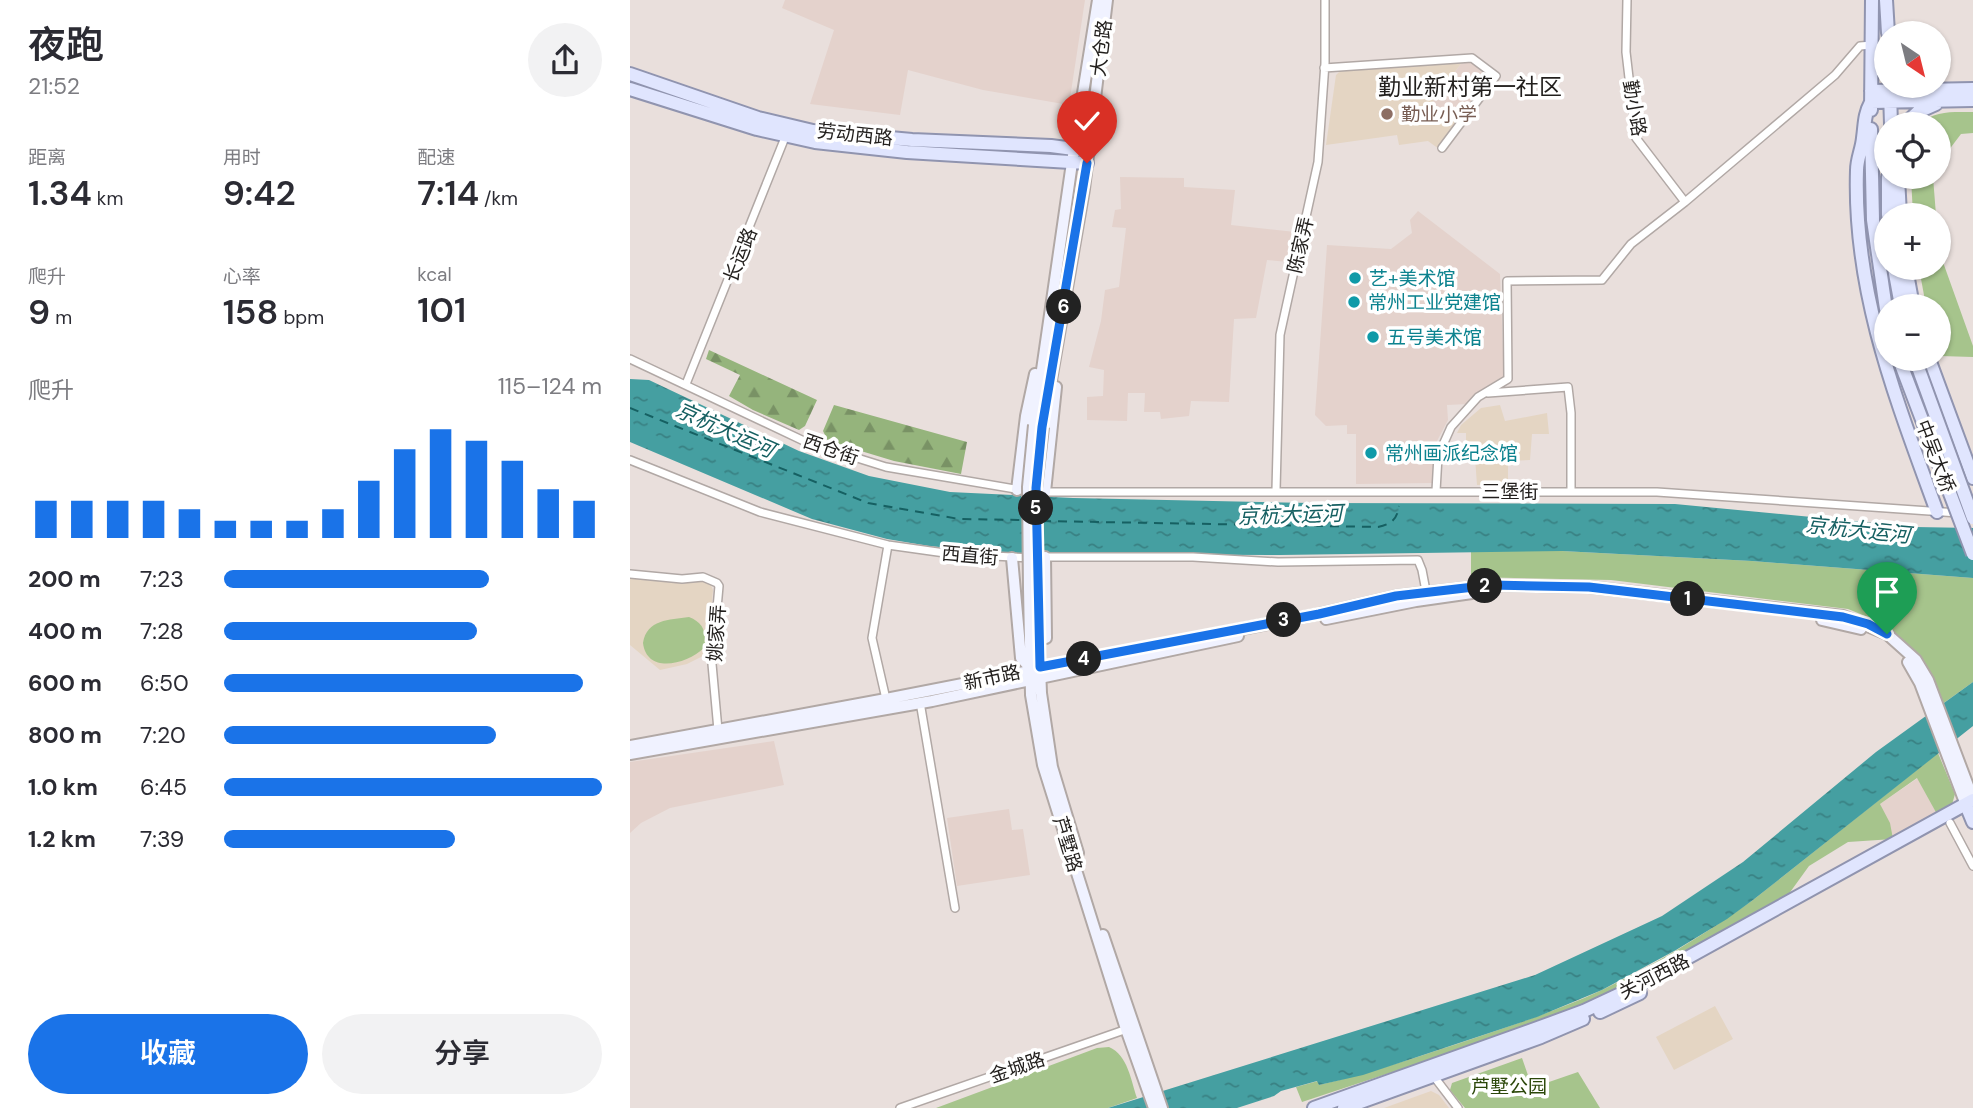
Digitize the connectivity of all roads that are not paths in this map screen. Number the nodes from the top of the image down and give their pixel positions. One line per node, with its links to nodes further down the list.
1 (1098, 0): 24 (street, 大仓路)
2 (1107, 0): 26 (street, 大仓路)
3 (1325, 0): 9 (street, 陈家弄)
4 (1627, 0): 27 (street, 勤小路)
5 (1872, 0): 8 (main road)
6 (1886, 0): 7 (main road)
7 (1887, 21)
8 (1872, 45): 16 (main road); 27 (street)
9 (1324, 68): 23 (street); 41 (street, 陈家弄)
10 (630, 74): 12 (main road, 劳动西路)
11 (1951, 86): 13 (main road)
12 (641, 88): 21 (main road, 劳动西路)
13 (1973, 89): 14 (main road)
14 (1951, 90)
15 (1874, 96): 16 (main road)
16 (1871, 97): 22 (main road); 25 (main road)
17 (1942, 98): 18 (main road)
18 (1959, 100): 19 (main road); 20 (main road)
19 (1973, 100)
20 (1918, 112)
21 (788, 130): 24 (main road, 劳动西路); 35 (street, 长运路)
22 (1864, 136): 25 (main road); 45 (main road)
23 (1442, 148)
24 (1073, 155): 26 (main road, 劳动西路); 29 (street, 大仓路)
25 (1871, 156): 30 (main road)
26 (1088, 157): 28 (street, 大仓路)
27 (1685, 202): 36 (street)
28 (1068, 285): 37 (street, 大仓路); 43 (street)
29 (1055, 286): 37 (street, 大仓路); 40 (street)
30 (1883, 294)
31 (630, 359): 35 (street, 西仓街)
32 (1904, 371): 48 (main road, 中吴大桥, bridge)
33 (1919, 371): 46 (main road, 中吴大桥, bridge)
34 (1933, 371): 39 (main road)
35 (686, 384): 40 (street, 西仓街)
36 (1485, 393): 42 (street); 44 (street)
37 (1038, 426): 53 (street, 芦墅路, bridge)
38 (630, 460): 47 (street, 西直街)
39 (1973, 478)
40 (1017, 490): 43 (street, 西仓街)
41 (1276, 490): 42 (street, 三堡街); 43 (street, 三堡街)
42 (1436, 491): 44 (street, 三堡街)
43 (1045, 492)
44 (1571, 492): 45 (street, 三堡街)
45 (1937, 512): 46 (street, 三堡街)
46 (1973, 516)
47 (888, 545): 50 (street, 西直街); 54 (street)
48 (1973, 554)
49 (1045, 557): 50 (street, 西直街); 52 (street, 西直街); 53 (street)
50 (1012, 558): 53 (street)
51 (630, 574): 57 (street, 姚家弄)
52 (1426, 591): 53 (street, 新市路); 56 (street, 新市路)
53 (1036, 674): 54 (street, 新市路); 55 (street, 新市路); 56 (street, 新市路); 64 (street, 芦墅路)
54 (886, 699): 57 (street, 新市路)
55 (920, 702): 59 (street, 新市路); 63 (street)
56 (1934, 707): 60 (street)
57 (718, 730): 58 (street, 新市路)
58 (630, 746)
59 (630, 754)
60 (1971, 808): 61 (main road, 关河西路); 65 (main road, 关河西路)
61 (1950, 823): 62 (street); 65 (main road, 关河西路)
62 (1973, 866)
63 (955, 908)
64 (1130, 1028): 66 (street, 芦墅路); 67 (street, 金城路)
65 (1431, 1072): 70 (main road, 关河西路); 71 (main road, 关河西路); 72 (street)
66 (1153, 1092): 68 (street); 69 (street)
67 (900, 1108)
68 (1154, 1108)
69 (1162, 1108)
70 (1314, 1108)
71 (1344, 1108)
72 (1458, 1108)

